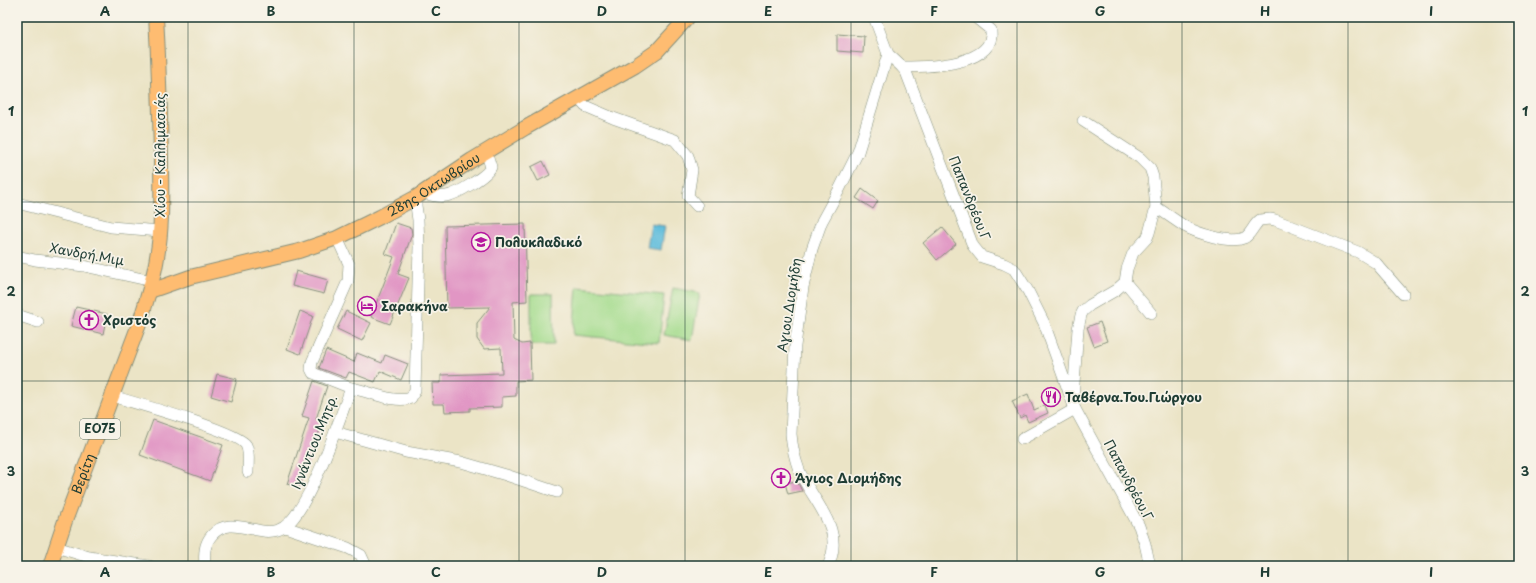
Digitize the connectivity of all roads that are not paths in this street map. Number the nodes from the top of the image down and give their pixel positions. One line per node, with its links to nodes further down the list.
1 (156, 17): 14 (main road, Χίου - Καλλιμασιάς / ΕΟ75)
2 (688, 17): 7 (main road, 28ης Οκτωβρίου)
3 (874, 17): 5 (street, Παπανδρέου.Γ)
4 (975, 17): 6 (street)
5 (888, 54): 6 (street, Παπανδρέου.Γ); 36 (street, Αγιου.Διομήδη)
6 (902, 67): 25 (street, Παπανδρέου.Γ)
7 (578, 98): 9 (main road, 28ης Οκτωβρίου); 12 (street)
8 (1083, 121): 13 (street)
9 (486, 151): 10 (main road, 28ης Οκτωβρίου); 10 (street)
10 (420, 195): 15 (main road, 28ης Οκτωβρίου); 23 (street)
11 (17, 203): 14 (street)
12 (697, 206)
13 (1156, 207): 17 (street); 19 (street)
14 (160, 231): 18 (main road, Χίου - Καλλιμασιάς / ΕΟ75)
15 (337, 238): 18 (main road, 28ης Οκτωβρίου); 23 (street, Ιγνάντιου.Μητρ.)
16 (17, 256): 18 (street, Χανδρή.Μιμ)
17 (1125, 282): 20 (street); 25 (street)
18 (151, 286): 24 (main road, Βερίτη / ΕΟ75)
19 (1403, 294)
20 (1151, 313)
21 (17, 315): 22 (street)
22 (38, 322)
23 (351, 388): 26 (street, Ιγνάντιου.Μητρ.)
24 (112, 396): 28 (street); 31 (main road, Βερίτη / ΕΟ75)
25 (1074, 404): 27 (street); 37 (street, Παπανδρέου.Γ)
26 (334, 432): 29 (street); 30 (street, Ιγνάντιου.Μητρ.)
27 (1022, 439)
28 (248, 472)
29 (557, 492)
30 (285, 527): 34 (street); 35 (street)
31 (56, 547): 32 (main road, Βερίτη / ΕΟ75); 33 (street)
32 (50, 566)
33 (149, 566)
34 (205, 566)
35 (366, 566)
36 (828, 566)
37 (1150, 566)

